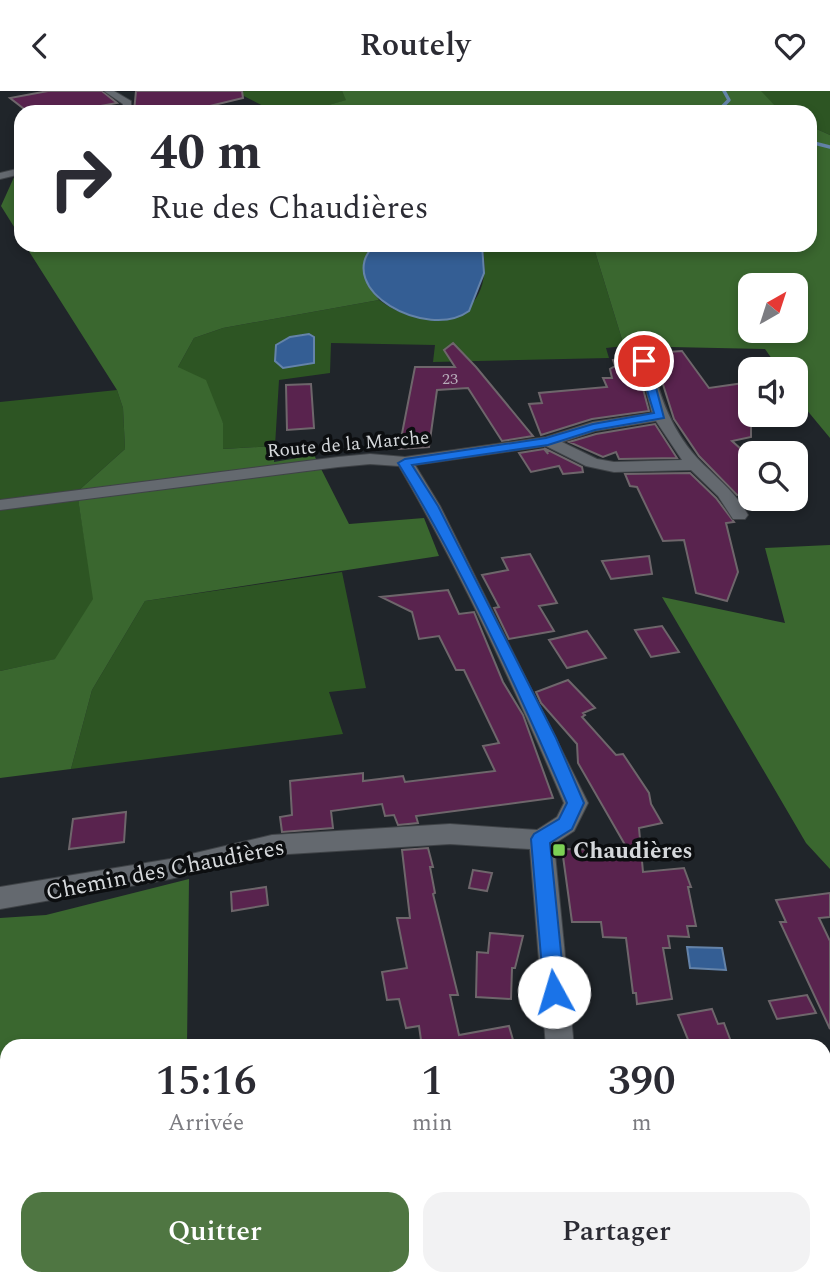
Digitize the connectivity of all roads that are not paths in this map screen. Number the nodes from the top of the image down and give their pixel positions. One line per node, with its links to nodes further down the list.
1 (108, 91): 2 (street)
2 (128, 105)
3 (642, 348): 4 (street)
4 (660, 416): 5 (street, Route de la Marche); 7 (street)
5 (548, 441): 6 (street, Route de la Marche); 7 (street)
6 (405, 463): 8 (street, Route de la Marche); 10 (street)
7 (694, 465): 9 (street)
8 (0, 505)
9 (739, 515)
10 (541, 839): 11 (street, Chemin des Chaudières); 12 (street)
11 (0, 898)
12 (559, 1039)

